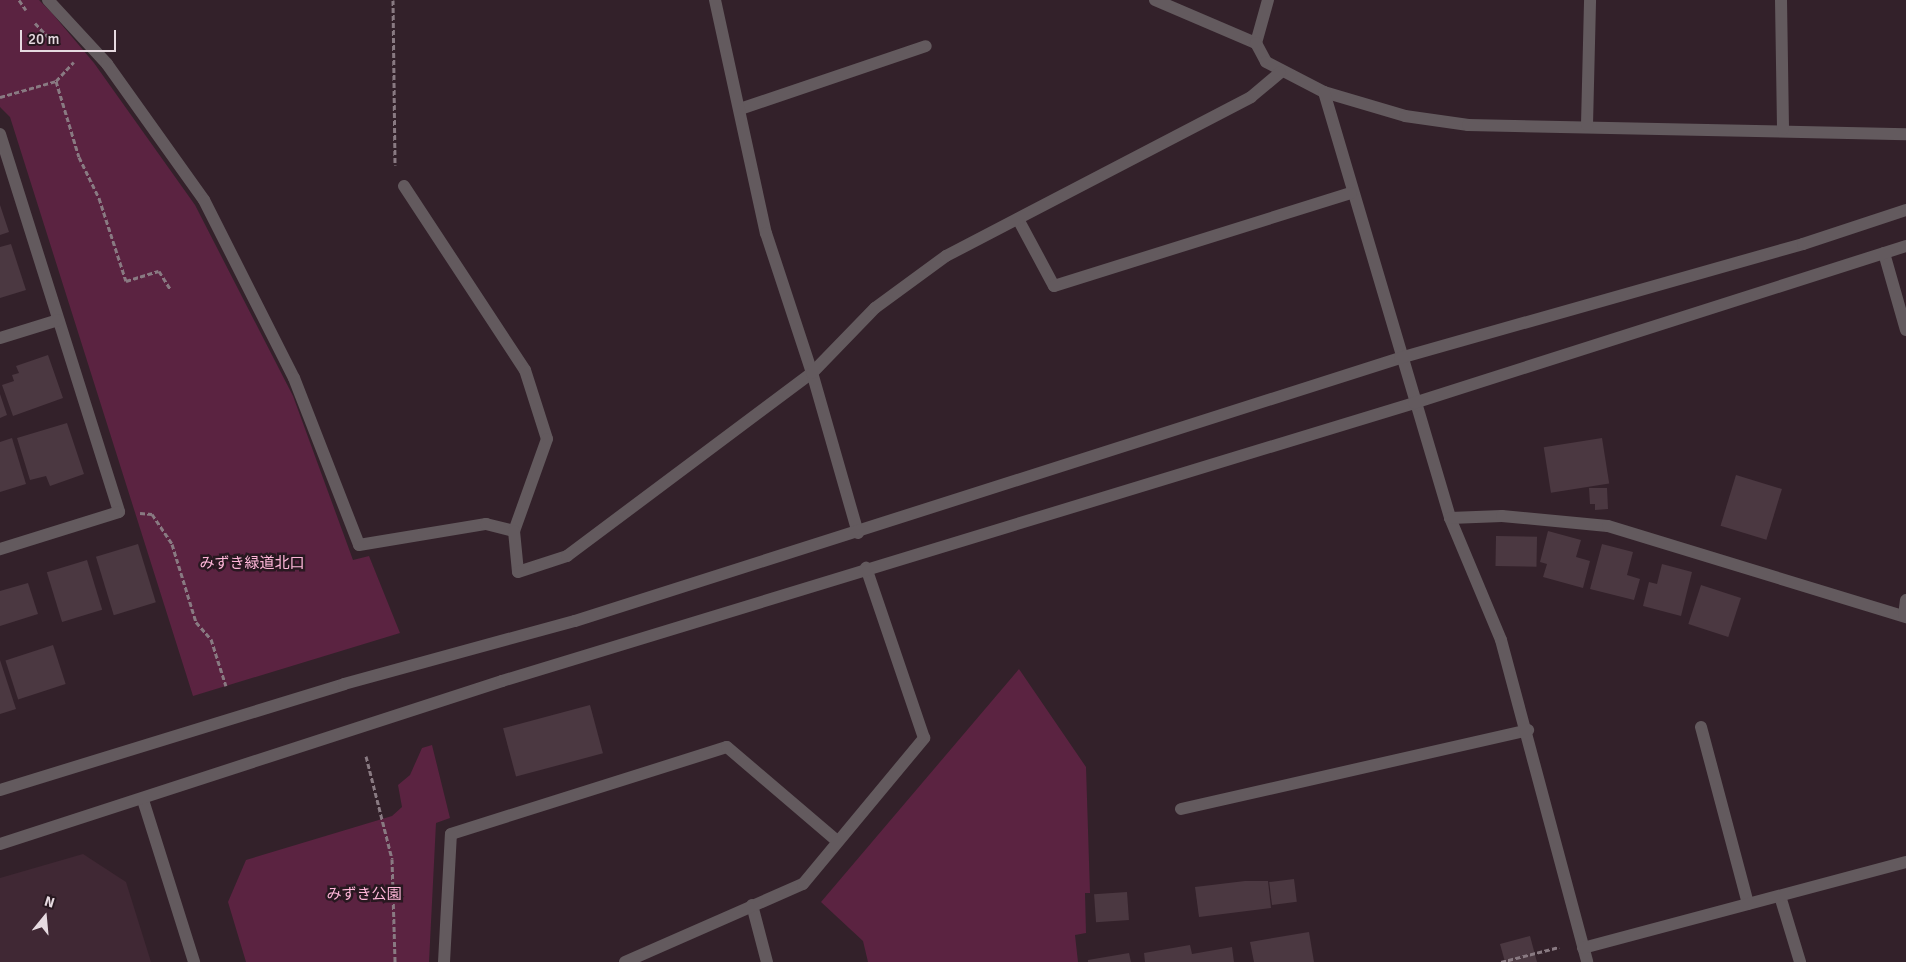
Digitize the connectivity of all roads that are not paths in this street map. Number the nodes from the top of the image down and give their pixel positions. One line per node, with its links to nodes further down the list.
1 (48, 0): 29 (street)
2 (716, 0): 11 (street)
3 (1156, 0): 7 (street)
4 (1268, 0): 7 (street)
5 (1590, 0): 12 (street)
6 (1781, 0): 13 (street)
7 (1256, 43): 9 (street)
8 (926, 46): 11 (street)
9 (1280, 73): 10 (street); 19 (street)
10 (1324, 92): 12 (street); 17 (street)
11 (740, 109): 26 (street)
12 (1588, 125): 13 (street)
13 (1783, 128): 15 (street)
14 (0, 134): 22 (street)
15 (1906, 134)
16 (404, 186): 29 (street)
17 (1351, 192): 19 (street); 25 (street)
18 (1906, 210): 25 (street)
19 (1018, 219): 26 (street)
20 (1906, 246): 21 (street)
21 (1884, 253): 23 (street); 27 (street)
22 (58, 320): 24 (street); 31 (street)
23 (1906, 330)
24 (0, 338)
25 (1400, 358): 27 (street); 30 (street)
26 (812, 373): 29 (street); 30 (street)
27 (1414, 402): 28 (street); 32 (street)
28 (1450, 518): 34 (street); 36 (street)
29 (514, 531)
30 (858, 533): 37 (street)
31 (0, 549)
32 (866, 568): 38 (street); 40 (street)
33 (1906, 600): 34 (street)
34 (1905, 616)
35 (1701, 727): 44 (street)
36 (1528, 730): 39 (street); 46 (street)
37 (0, 790)
38 (143, 800): 41 (street); 47 (street)
39 (1181, 809)
40 (837, 841): 45 (street); 48 (street)
41 (0, 844)
42 (1905, 866): 43 (street)
43 (1780, 896): 44 (street); 52 (street)
44 (1748, 904): 46 (street)
45 (752, 905): 49 (street); 50 (street)
46 (1582, 945): 51 (street)
47 (194, 962)
48 (444, 962)
49 (625, 962)
50 (767, 962)
51 (1587, 962)
52 (1800, 962)

